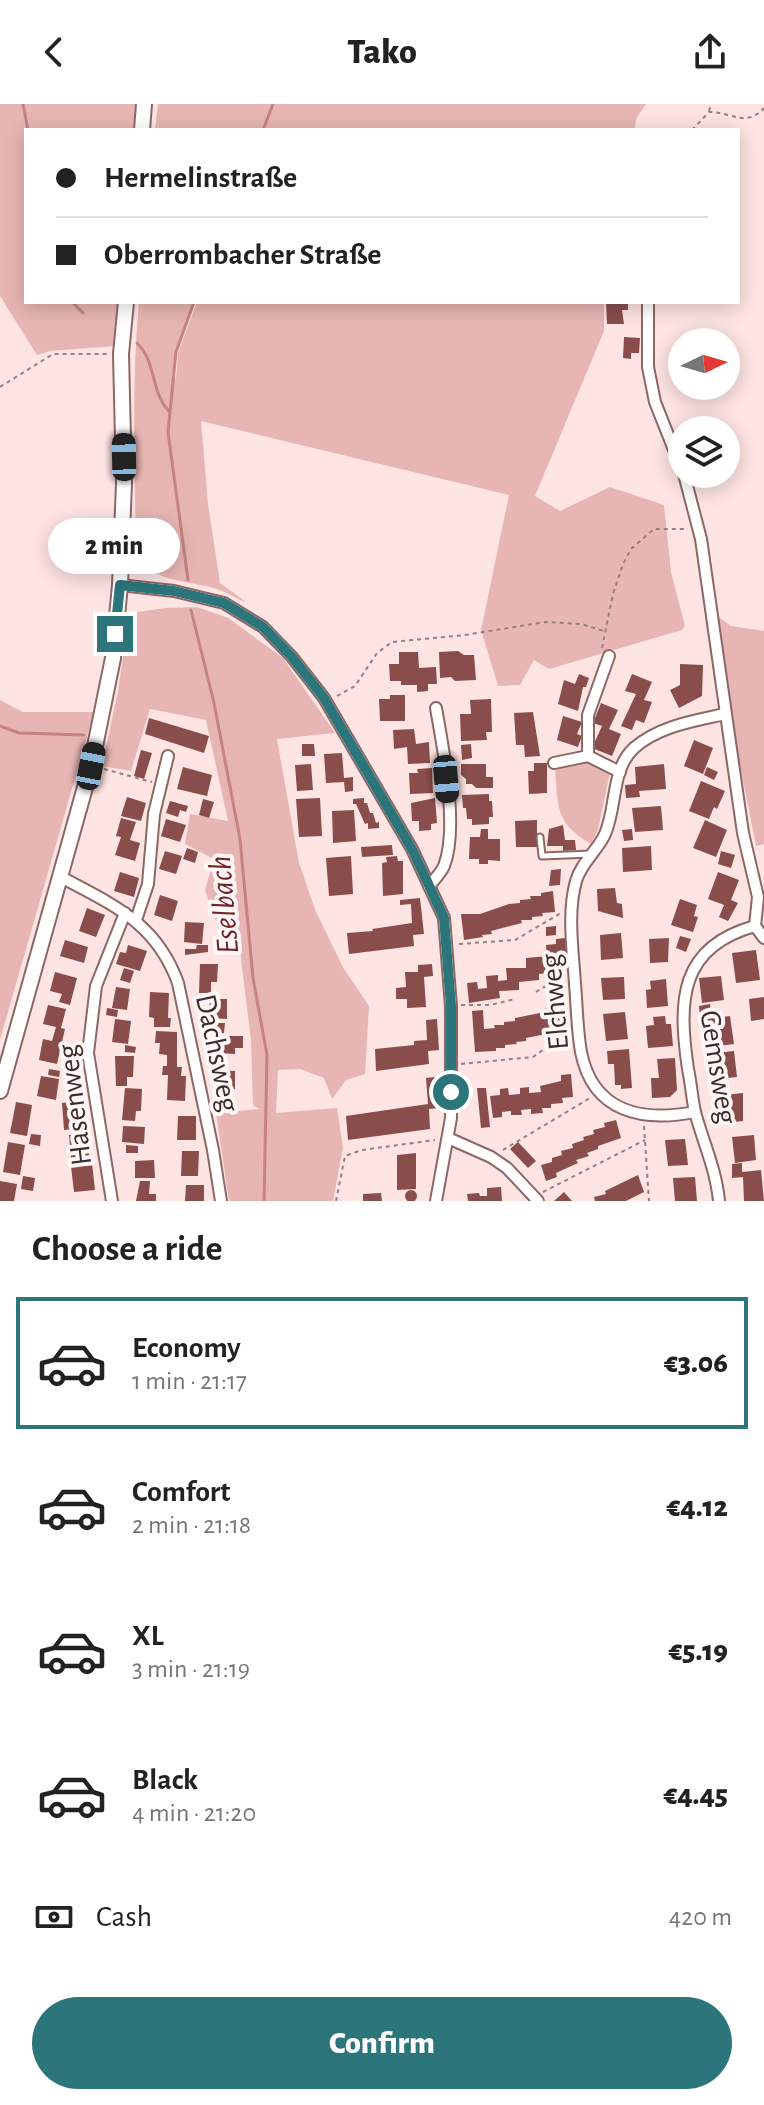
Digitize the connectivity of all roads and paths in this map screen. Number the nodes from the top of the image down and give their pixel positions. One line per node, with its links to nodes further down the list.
1 (144, 104): 5 (street)
2 (711, 104): 4 (path)
3 (764, 108): 4 (path)
4 (709, 112): 6 (path)
5 (142, 128)
6 (694, 128)
7 (126, 304): 9 (street)
8 (648, 304): 11 (street)
9 (121, 354): 10 (path); 14 (street)
10 (0, 387)
11 (668, 433)
12 (688, 488): 13 (street)
13 (699, 528): 15 (path); 19 (street)
14 (120, 585): 17 (street); 23 (street)
15 (604, 631): 16 (path); 17 (path)
16 (609, 656): 21 (street)
17 (324, 698): 29 (street)
18 (436, 708): 29 (street)
19 (725, 714): 24 (street, Elchweg); 33 (street)
20 (168, 756): 25 (street)
21 (588, 756): 22 (street); 24 (street)
22 (554, 763)
23 (91, 766): 25 (path); 28 (street)
24 (620, 772): 27 (street, Elchweg)
25 (161, 785): 32 (street)
26 (540, 837): 27 (lane)
27 (592, 854): 30 (street, Elchweg)
28 (59, 876): 31 (street, Dachsweg); 42 (street)
29 (429, 886): 35 (street)
30 (572, 907): 35 (path); 36 (street, Elchweg)
31 (125, 913): 32 (street, Dachsweg); 50 (street, Hasenweg)
32 (136, 920): 51 (street, Dachsweg)
33 (755, 926): 34 (street); 44 (street, Gemsweg)
34 (764, 938)
35 (445, 944): 39 (street)
36 (574, 970): 37 (path); 40 (street, Elchweg)
37 (536, 992)
38 (515, 999): 39 (path)
39 (451, 1006): 41 (street)
40 (579, 1026): 41 (path); 43 (street, Elchweg)
41 (452, 1065): 46 (street)
42 (0, 1091)
43 (601, 1092): 45 (street); 48 (path)
44 (695, 1112): 45 (street); 55 (street, Gemsweg)
45 (644, 1116): 47 (path)
46 (448, 1138): 48 (street); 52 (path); 53 (street)
47 (645, 1140): 49 (path); 54 (path)
48 (491, 1157): 49 (street)
49 (536, 1199)
50 (112, 1201)
51 (221, 1201)
52 (336, 1201)
53 (436, 1201)
54 (649, 1201)
55 (719, 1201)

